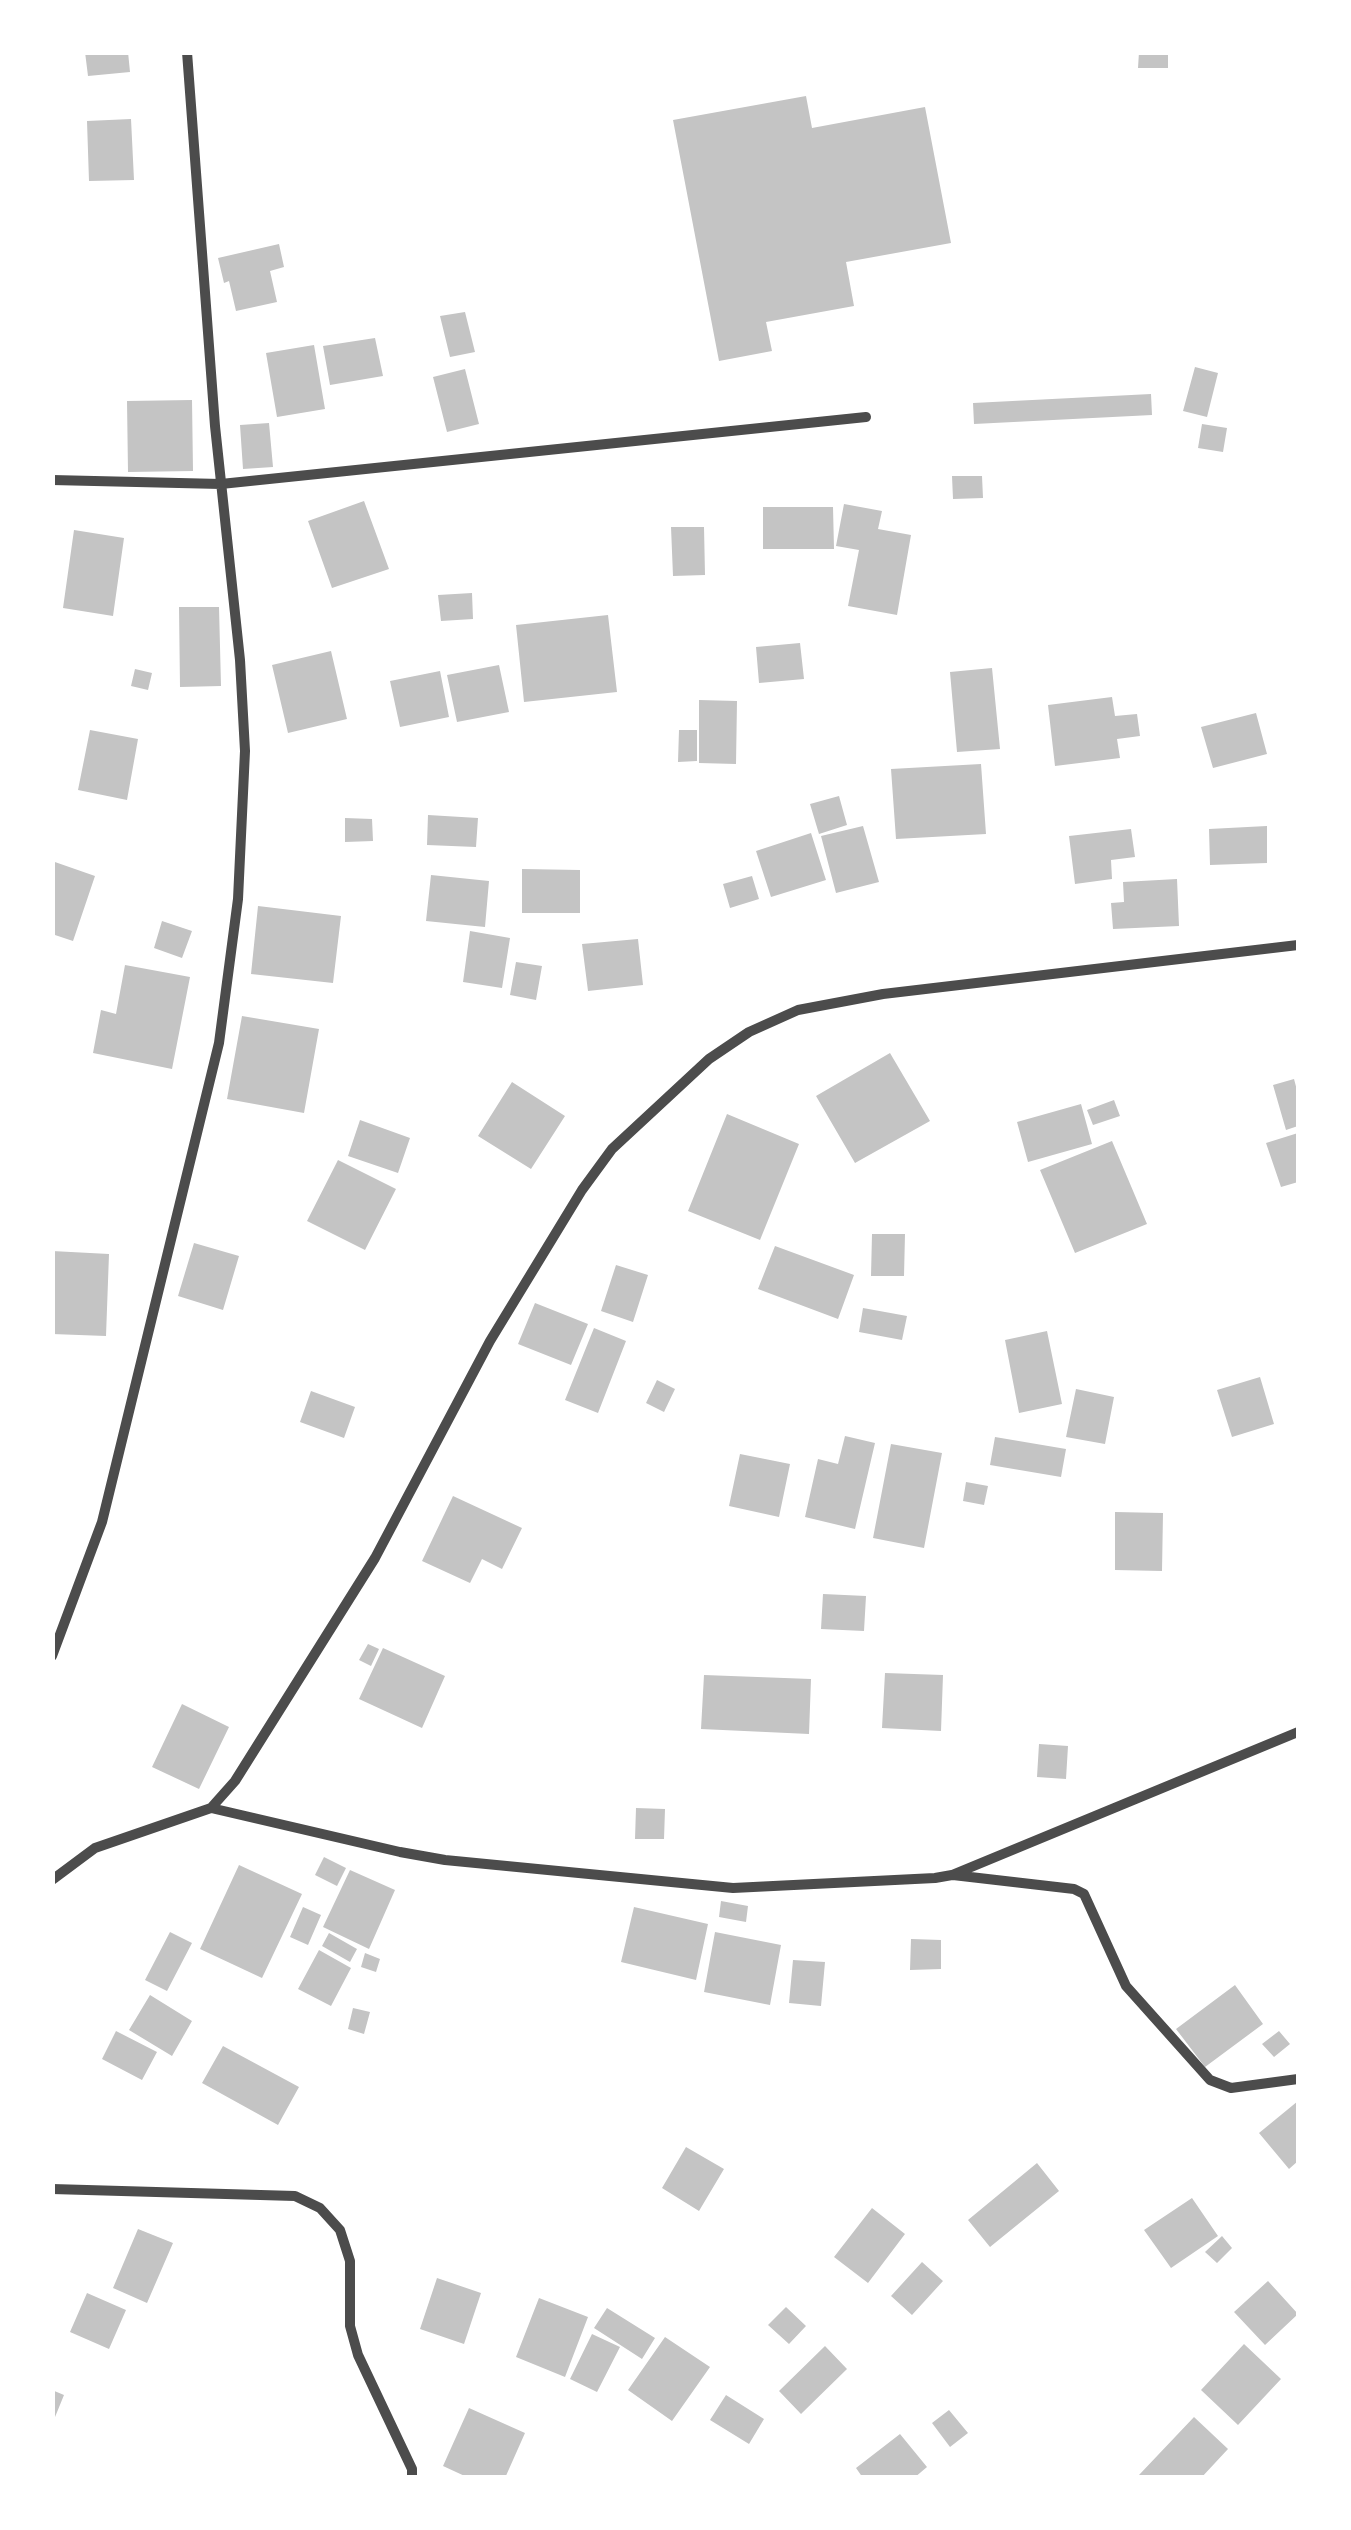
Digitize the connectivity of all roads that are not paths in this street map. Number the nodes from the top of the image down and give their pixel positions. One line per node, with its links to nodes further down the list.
1 (187, 52): 4 (street)
2 (866, 417): 4 (street)
3 (52, 480): 4 (street)
4 (221, 484): 6 (street)
5 (1298, 945): 8 (street)
6 (52, 1656)
7 (1298, 1732): 9 (street)
8 (211, 1808): 9 (street); 10 (street)
9 (952, 1874): 11 (street)
10 (52, 1880)
11 (1298, 2079)
12 (52, 2189): 13 (street)
13 (412, 2478)

